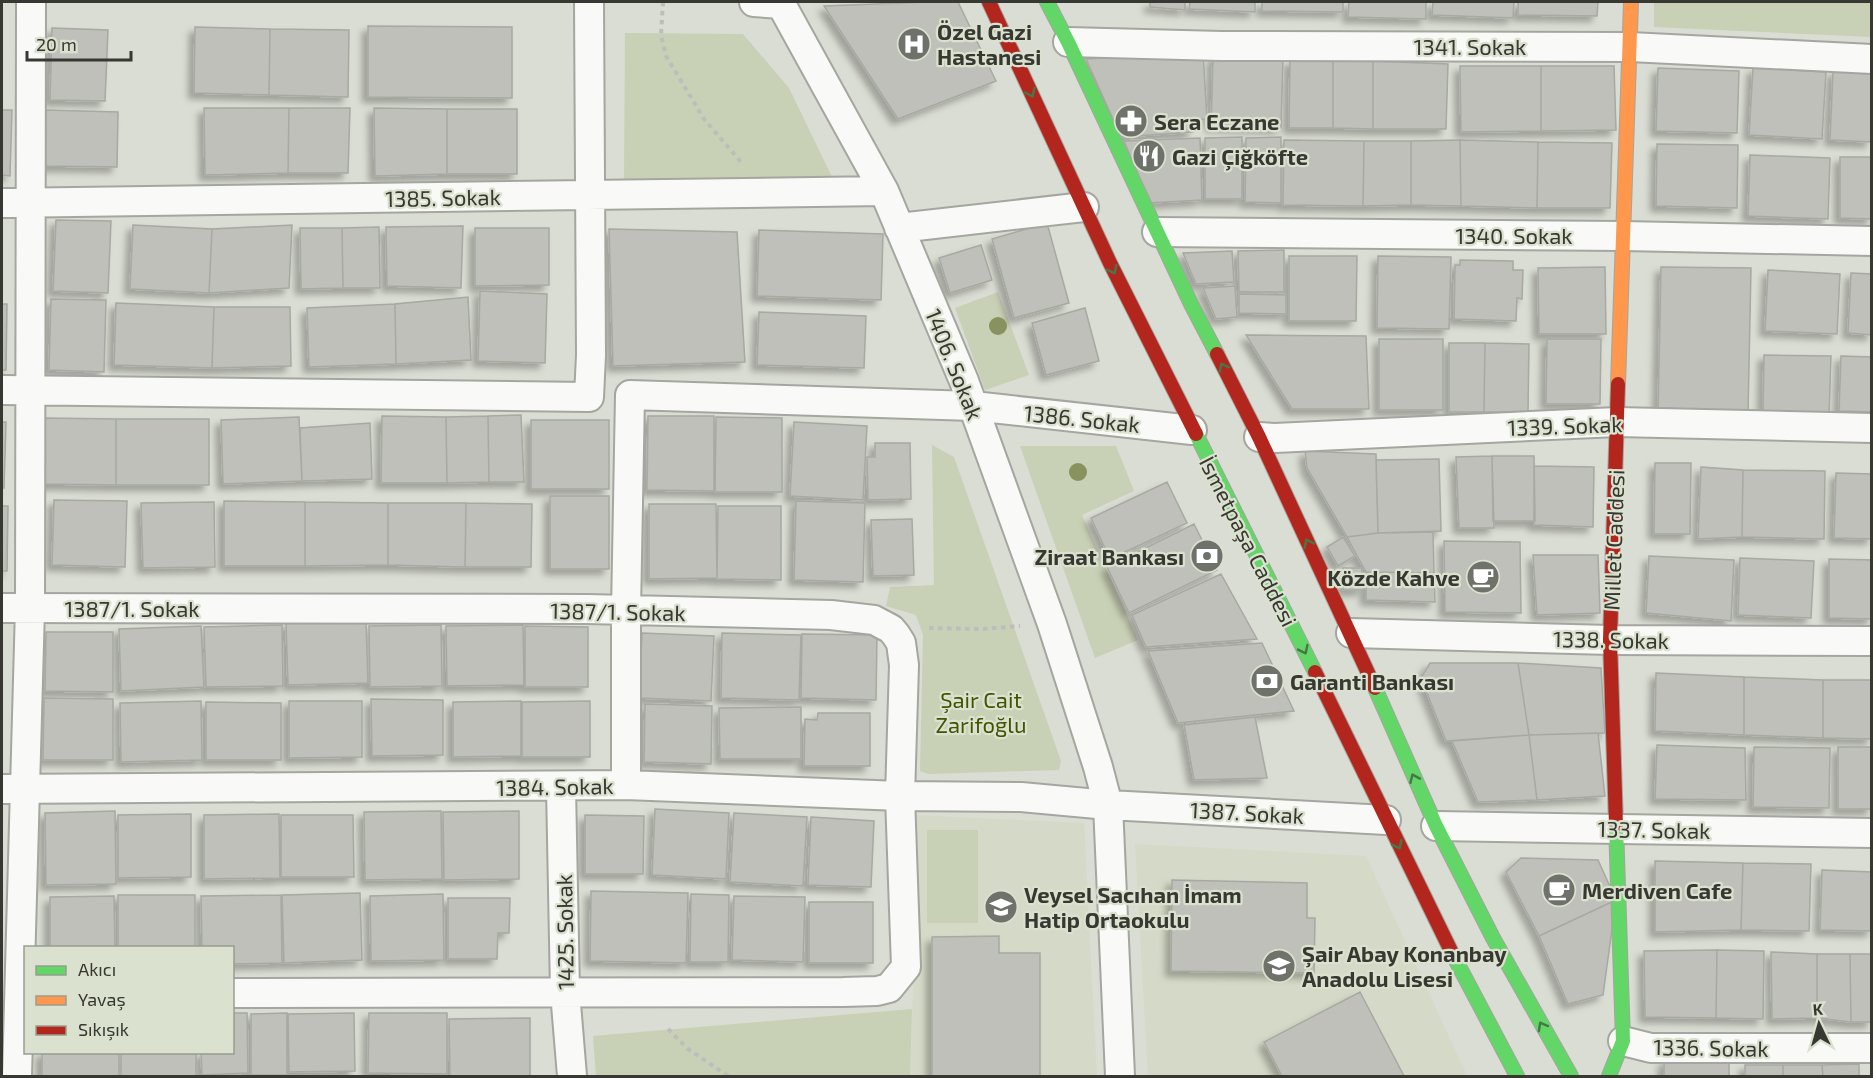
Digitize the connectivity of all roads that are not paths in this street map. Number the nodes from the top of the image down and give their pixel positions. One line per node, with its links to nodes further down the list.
1 (31, 2): 13 (street)
2 (589, 2): 11 (street)
3 (754, 2): 10 (street, 1406. Sokak)
4 (989, 2): 14 (main road, İsmetpaşa Caddesi, one-way to 14)
5 (1047, 2): 7 (main road)
6 (1631, 2): 8 (main road, Millet Caddesi)
7 (1068, 42): 8 (street, 1341. Sokak); 16 (main road)
8 (1629, 47): 9 (street, 1341. Sokak); 17 (main road, Millet Caddesi)
9 (1872, 59)
10 (884, 191): 11 (street, 1385. Sokak); 15 (street, 1406. Sokak)
11 (590, 194): 13 (street, 1385. Sokak); 22 (street)
12 (2, 203): 13 (street, 1385. Sokak)
13 (31, 203): 20 (street)
14 (1084, 207): 15 (street); 26 (main road, İsmetpaşa Caddesi, one-way to 26)
15 (899, 228): 23 (street, 1406. Sokak)
16 (1157, 232): 17 (street, 1340. Sokak); 27 (main road, one-way to 16)
17 (1623, 236): 18 (street, 1340. Sokak); 24 (main road, Millet Caddesi)
18 (1872, 241)
19 (2, 390): 20 (street, 1386. Sokak)
20 (31, 390): 22 (street, 1386. Sokak); 29 (street)
21 (630, 395): 22 (street, 1386. Sokak); 23 (street, 1386. Sokak); 30 (street)
22 (589, 397)
23 (973, 406): 26 (street, 1386. Sokak); 38 (street, 1406. Sokak)
24 (1617, 422): 25 (street, 1339. Sokak); 27 (street, 1339. Sokak); 32 (main road, Millet Caddesi)
25 (1872, 428)
26 (1192, 430): 39 (main road, İsmetpaşa Caddesi, one-way to 39)
27 (1259, 437): 31 (main road, one-way to 27)
28 (2, 608): 29 (street, 1387/1. Sokak)
29 (30, 608): 30 (street, 1387/1. Sokak); 36 (street)
30 (627, 611): 34 (street); 37 (street, 1387/1. Sokak)
31 (1350, 633): 32 (street, 1338. Sokak); 40 (main road, one-way to 31)
32 (1610, 640): 33 (street, 1338. Sokak); 41 (main road, Millet Caddesi)
33 (1872, 641)
34 (626, 785): 35 (street, 1384. Sokak); 37 (street, 1384. Sokak)
35 (561, 787): 36 (street, 1384. Sokak); 43 (street, 1425. Sokak)
36 (13, 789): 44 (street)
37 (900, 796): 38 (street, 1384. Sokak); 43 (street)
38 (1108, 805): 39 (street, 1387. Sokak); 50 (street)
39 (1386, 820): 51 (main road, İsmetpaşa Caddesi, one-way to 51)
40 (1436, 826): 41 (street, 1337. Sokak); 52 (main road, one-way to 40)
41 (1615, 829): 42 (street, 1337. Sokak); 46 (main road, Millet Caddesi)
42 (1872, 833)
43 (565, 992): 45 (street); 49 (street, 1425. Sokak)
44 (15, 993): 48 (street)
45 (234, 993)
46 (1623, 1041): 47 (street, 1336. Sokak); 53 (main road, Millet Caddesi)
47 (1872, 1048)
48 (17, 1077)
49 (572, 1077)
50 (1120, 1077)
51 (1517, 1077)
52 (1571, 1077)
53 (1610, 1077)

